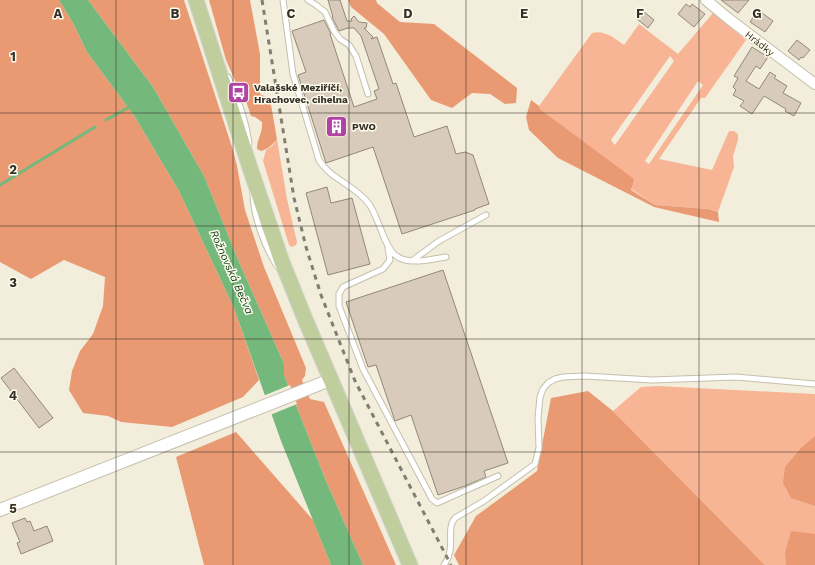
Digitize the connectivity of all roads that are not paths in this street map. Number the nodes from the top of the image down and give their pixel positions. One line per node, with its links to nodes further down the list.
1 (196, 0): 11 (main road)
2 (283, 0): 8 (lane)
3 (308, 0): 6 (lane)
4 (706, 0): 5 (street, Hrádky)
5 (815, 84)
6 (368, 94)
7 (486, 215): 10 (lane)
8 (388, 248): 10 (lane); 13 (lane)
9 (446, 257): 10 (lane)
10 (412, 261)
11 (330, 380): 14 (street); 15 (main road)
12 (815, 384): 16 (lane)
13 (498, 476)
14 (0, 510)
15 (410, 565)
16 (444, 565)

